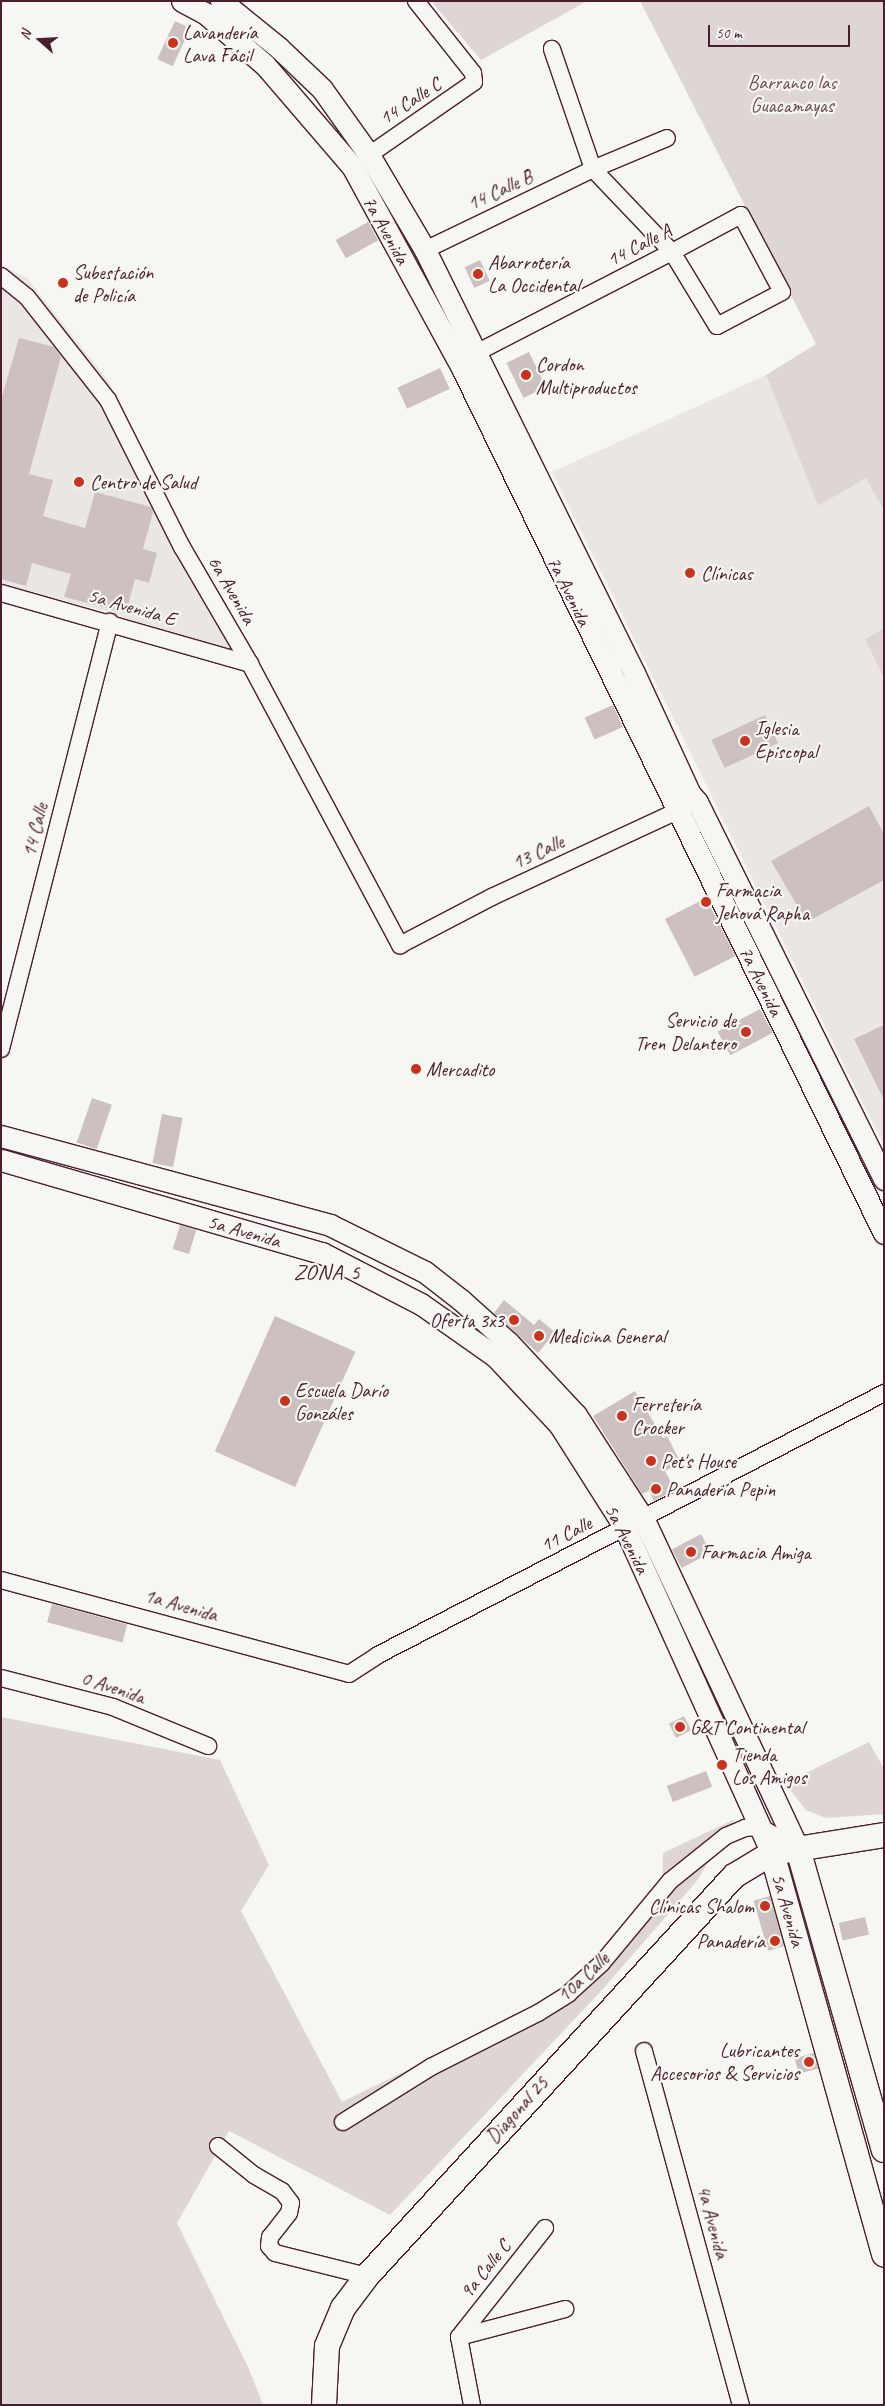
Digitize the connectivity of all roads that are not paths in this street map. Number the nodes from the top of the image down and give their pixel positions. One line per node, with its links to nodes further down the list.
1 (182, 1): 16 (street, 7a Avenida)
2 (221, 1): 6 (street, 7a Avenida)
3 (416, 1): 6 (street, 14 Calle C)
4 (552, 48): 7 (street)
5 (667, 138): 7 (street, 14 Calle B)
6 (369, 154): 8 (street, 7a Avenida)
7 (593, 169): 8 (street, 14 Calle B); 9 (street)
8 (425, 250): 11 (street, 7a Avenida)
9 (672, 252): 9 (street, 14 Calle A); 11 (street, 14 Calle A)
10 (1, 276): 14 (street, 6a Avenida)
11 (476, 354): 15 (street, 7a Avenida)
12 (1, 593): 13 (street, 5a Avenida E)
13 (110, 622): 14 (street, 5a Avenida E); 20 (street, 14 Calle)
14 (250, 664): 17 (street, 6a Avenida)
15 (697, 802): 16 (street, 13 Calle); 18 (street, 7a Avenida)
16 (676, 811): 17 (street, 13 Calle); 19 (street, 7a Avenida)
17 (400, 945)
18 (795, 1000): 19 (street); 23 (street, 7a Avenida)
19 (776, 1009): 24 (street, 7a Avenida)
20 (1, 1049)
21 (1, 1136): 26 (street, 5a Avenida)
22 (1, 1160): 26 (street, 5a Avenida)
23 (884, 1179)
24 (884, 1234)
25 (884, 1393): 26 (street, 11 Calle)
26 (634, 1523): 28 (street, 11 Calle); 31 (street, 5a Avenida); 33 (street, 5a Avenida)
27 (1, 1580): 28 (street, 1a Avenida)
28 (349, 1674)
29 (1, 1678): 30 (street, 0 Avenida)
30 (208, 1746)
31 (760, 1827): 33 (street); 34 (street, 5a Avenida); 38 (street, 10a Calle)
32 (884, 1835): 33 (main road)
33 (798, 1850): 34 (main road); 36 (main road, 5a Avenida)
34 (772, 1853): 37 (main road, 5a Avenida); 43 (main road, Diagonal 25)
35 (644, 2051): 46 (street, 4a Avenida)
36 (863, 2079): 37 (main road); 40 (main road, 5a Avenida)
37 (837, 2086): 42 (main road, 5a Avenida)
38 (343, 2122)
39 (218, 2146): 43 (street)
40 (884, 2150)
41 (545, 2228): 45 (street, 9a Calle C)
42 (884, 2255)
43 (367, 2276): 47 (main road, Diagonal 25)
44 (565, 2309): 45 (street)
45 (458, 2337): 48 (street)
46 (737, 2404)
47 (324, 2405)
48 (472, 2405)

